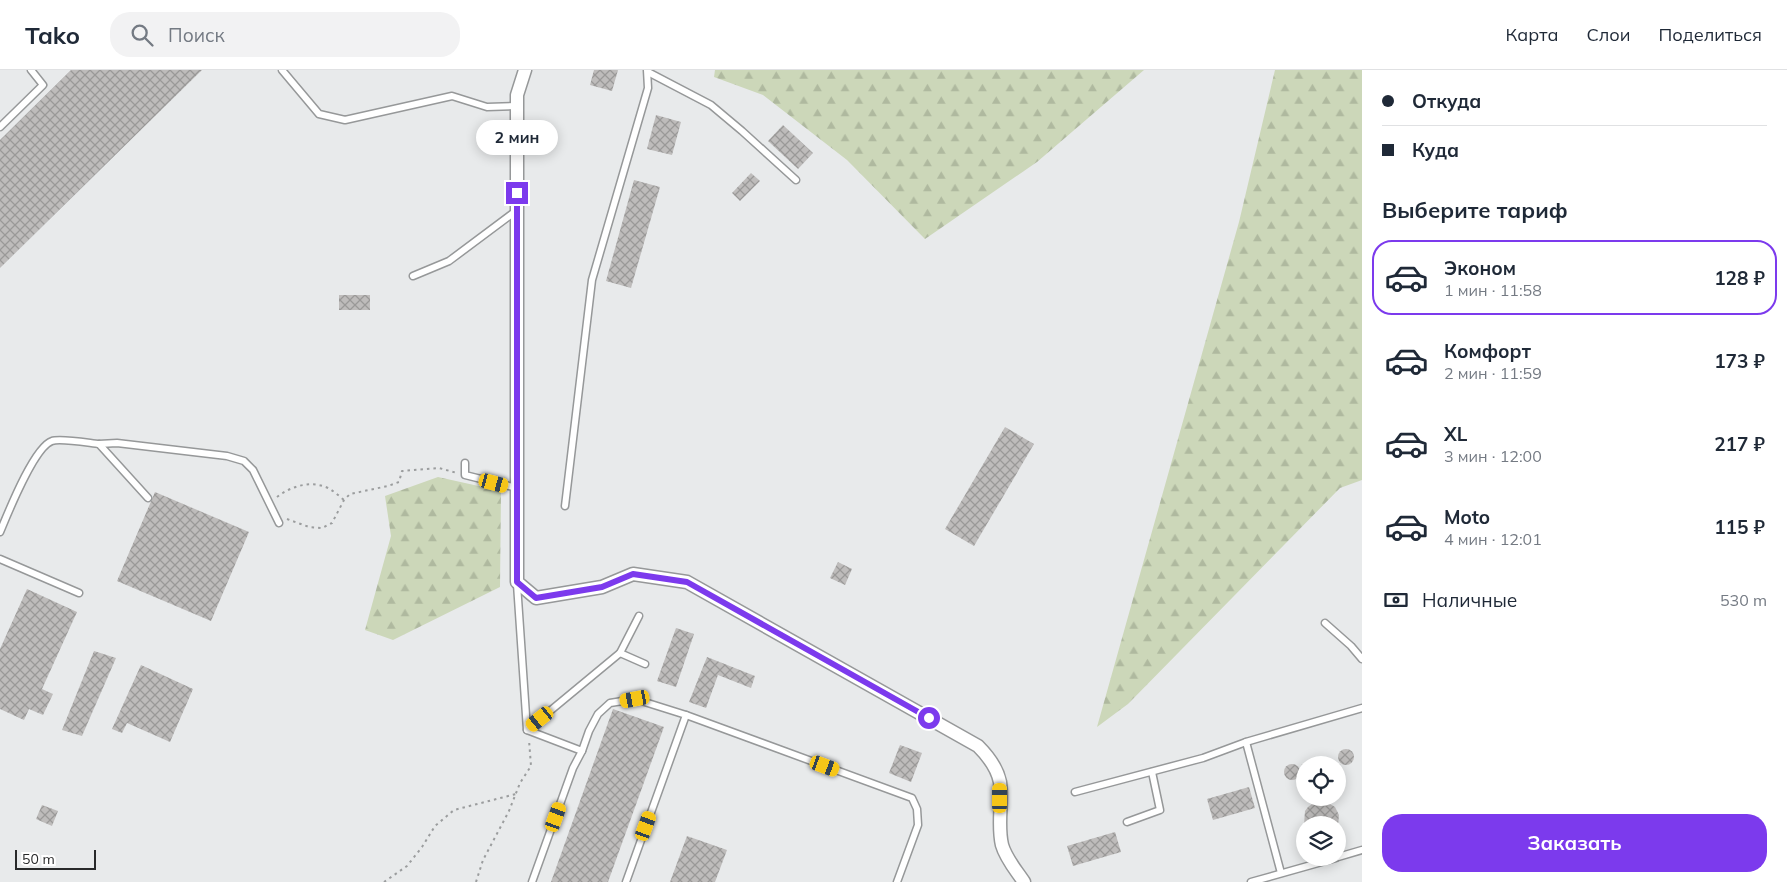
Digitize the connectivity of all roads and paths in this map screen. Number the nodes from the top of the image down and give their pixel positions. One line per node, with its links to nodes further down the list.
1 (31, 70): 6 (lane)
2 (282, 70): 5 (lane)
3 (526, 70): 5 (street)
4 (648, 71): 7 (lane); 17 (lane)
5 (517, 106): 8 (street)
6 (0, 127)
7 (796, 180)
8 (517, 210): 9 (lane); 13 (street)
9 (413, 276)
10 (99, 444): 14 (lane); 16 (lane); 20 (lane)
11 (465, 463): 12 (lane)
12 (464, 475): 13 (lane); 15 (path)
13 (517, 488): 22 (street)
14 (148, 498)
15 (344, 500): 16 (path); 18 (path)
16 (269, 503): 18 (lane)
17 (565, 506)
18 (275, 515): 19 (lane)
19 (279, 523)
20 (0, 532)
21 (0, 559): 23 (lane)
22 (517, 582): 31 (lane); 47 (street)
23 (79, 593)
24 (640, 616): 26 (lane)
25 (1325, 623): 27 (lane)
26 (620, 653): 28 (lane); 31 (lane)
27 (1362, 659)
28 (645, 664)
29 (1362, 708): 32 (lane)
30 (686, 715): 33 (lane); 45 (lane); 46 (lane)
31 (527, 730): 33 (lane); 36 (path)
32 (1246, 742): 34 (lane); 41 (lane)
33 (582, 751): 44 (lane)
34 (1152, 772): 35 (lane); 37 (lane)
35 (1076, 792)
36 (516, 794): 42 (path); 43 (path)
37 (1127, 822)
38 (1362, 850): 39 (lane)
39 (1346, 854)
40 (1305, 866): 41 (lane)
41 (1281, 873): 48 (lane)
42 (384, 882)
43 (476, 882)
44 (532, 882)
45 (626, 882)
46 (897, 882)
47 (1024, 882)
48 (1251, 882)

